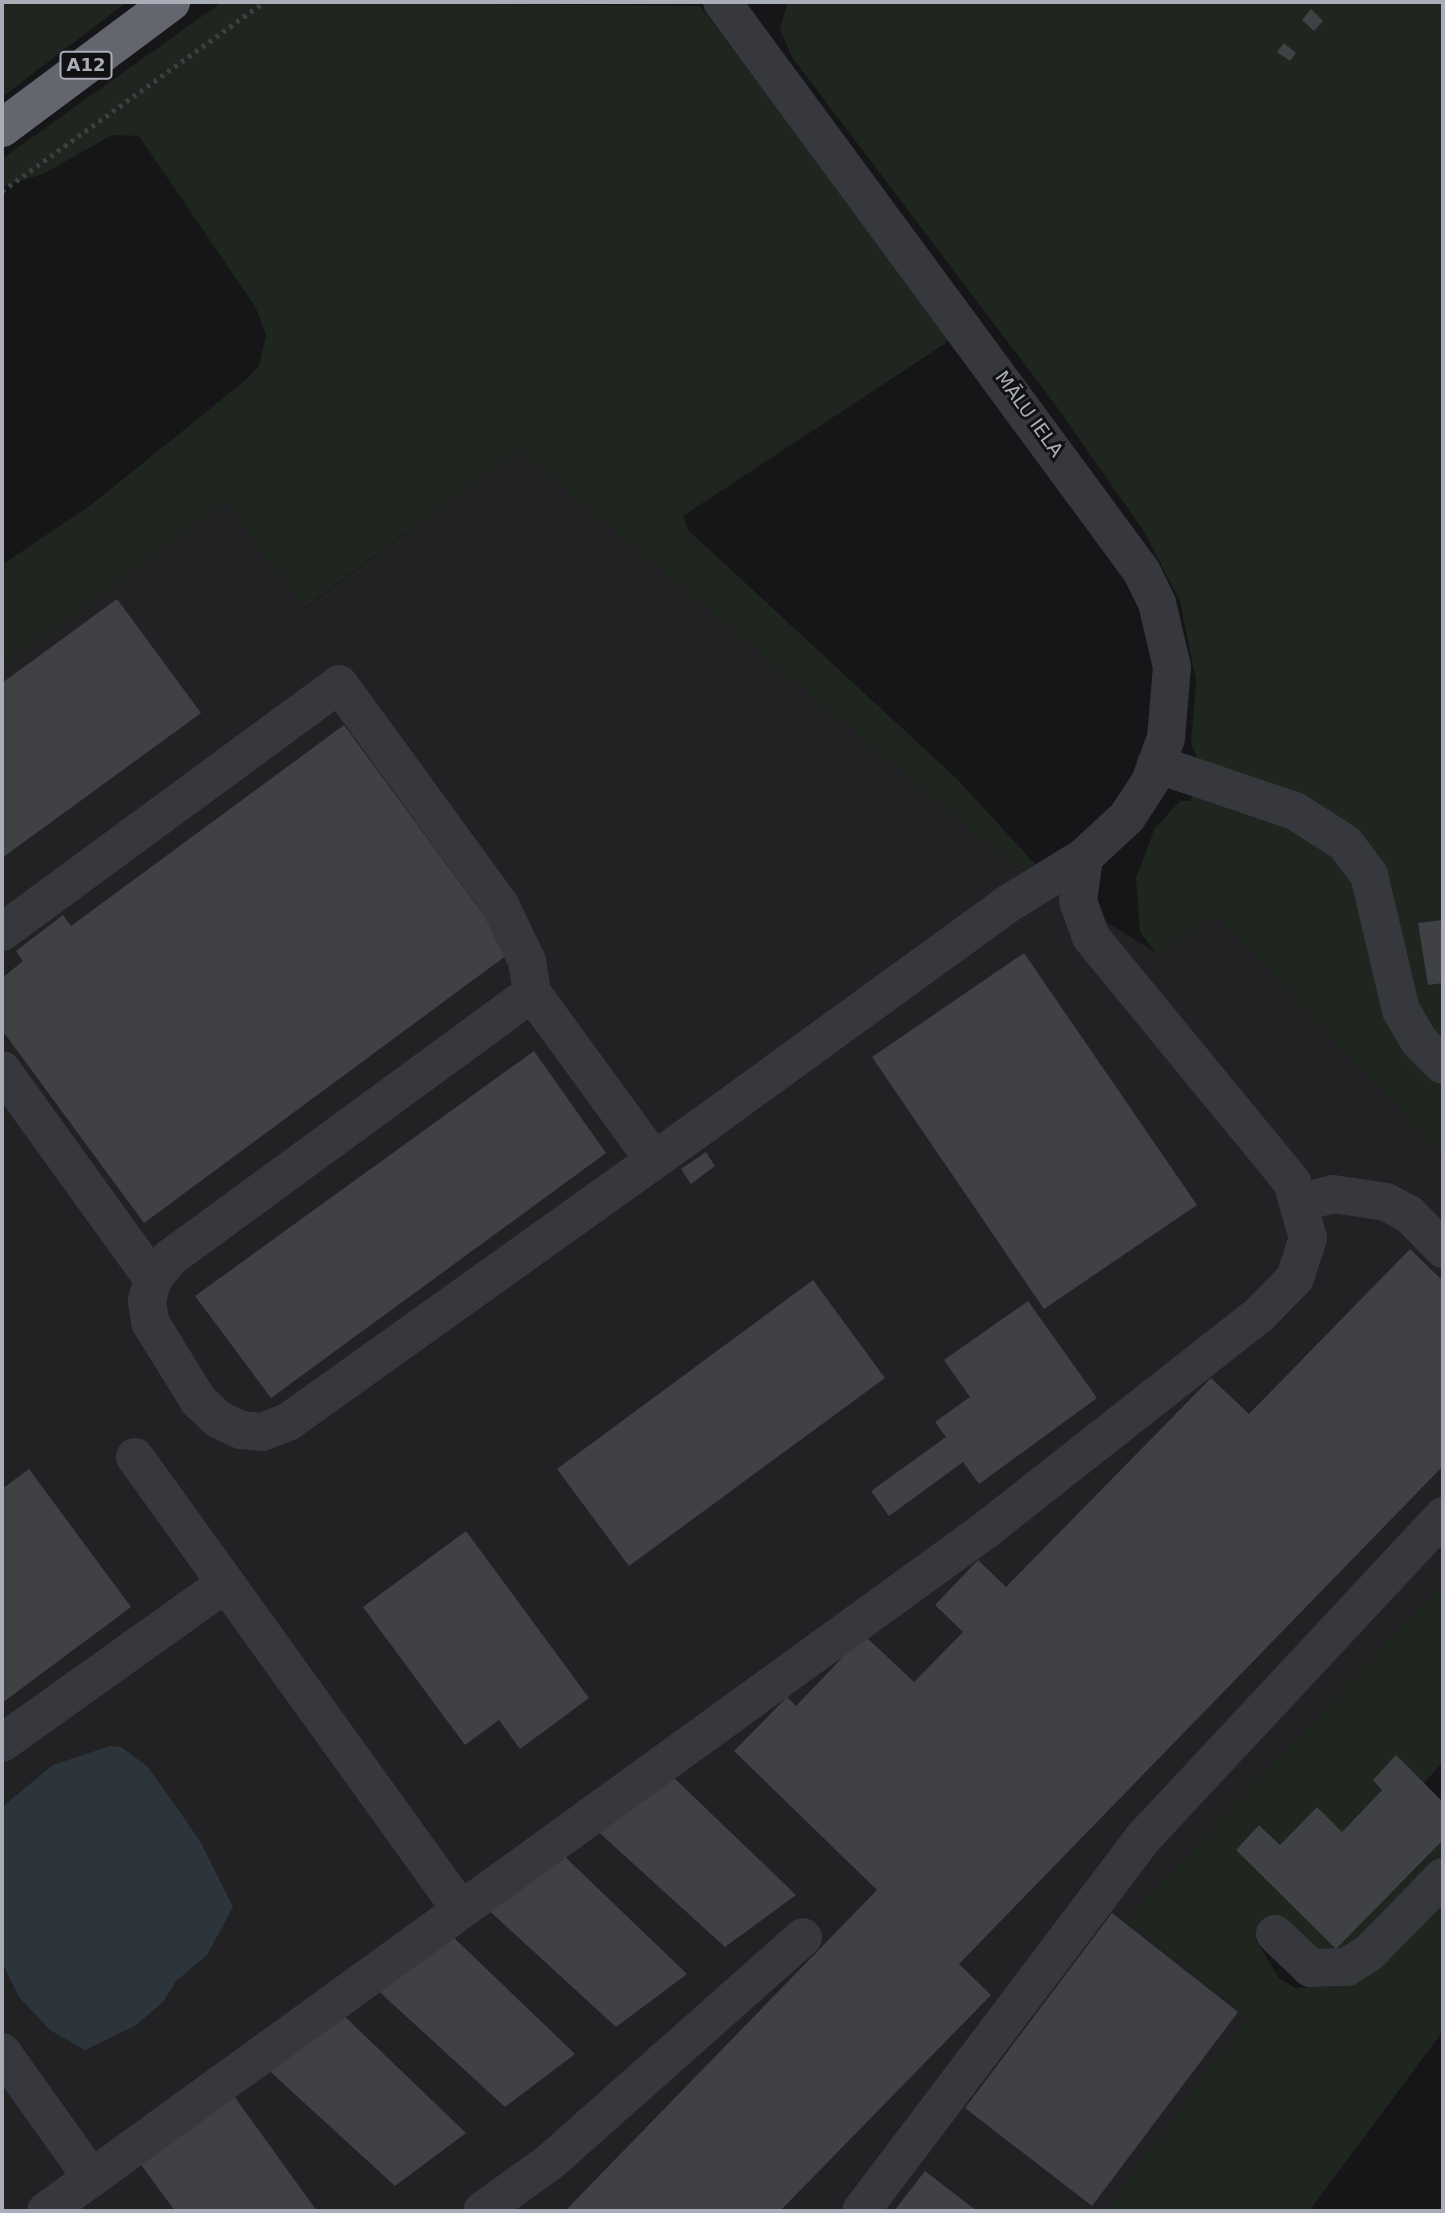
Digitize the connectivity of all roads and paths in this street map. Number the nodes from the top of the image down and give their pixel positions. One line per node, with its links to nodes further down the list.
1 (171, 2): 4 (highway, A12)
2 (264, 2): 5 (path)
3 (736, 6): 6 (street, MĀLU IELA)
4 (2, 128)
5 (2, 191)
6 (1156, 764): 7 (street, MĀLU IELA); 10 (street)
7 (1084, 857): 12 (street, MĀLU IELA); 13 (street)
8 (2, 932): 9 (street)
9 (532, 993): 12 (street); 15 (street)
10 (1443, 1065)
11 (2, 1070): 15 (street)
12 (654, 1160): 15 (street, MĀLU IELA)
13 (1302, 1202): 14 (street); 21 (street)
14 (1443, 1249)
15 (153, 1279)
16 (135, 1457): 18 (street)
17 (1443, 1516): 28 (street)
18 (226, 1583): 19 (street); 21 (street)
19 (2, 1743)
20 (1443, 1877): 22 (street)
21 (461, 1910): 25 (street)
22 (1275, 1934)
23 (803, 1937): 27 (street)
24 (2, 2052): 25 (street)
25 (92, 2178): 26 (street)
26 (46, 2211)
27 (482, 2211)
28 (861, 2211)

